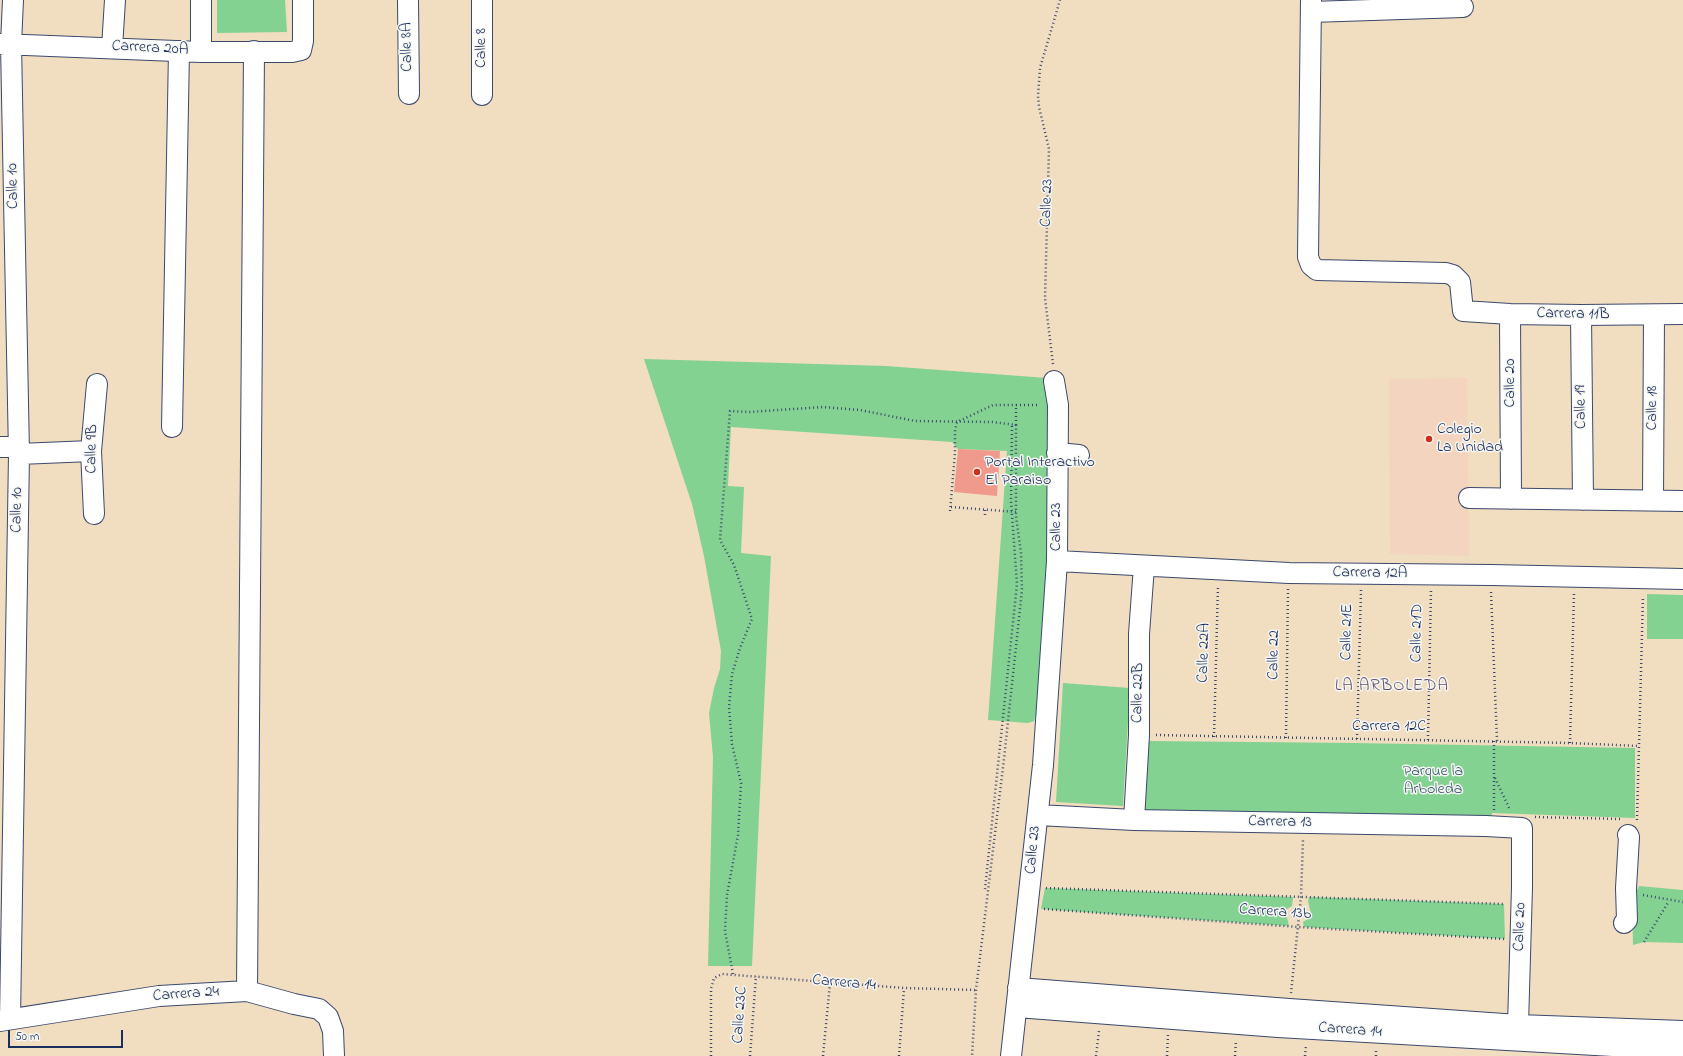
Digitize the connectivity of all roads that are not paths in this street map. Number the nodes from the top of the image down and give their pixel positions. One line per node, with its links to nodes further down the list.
1 (13, 0): 9 (street, Calle 10)
2 (115, 0): 10 (street)
3 (201, 0): 13 (street)
4 (303, 0): 12 (street, Carrera 20A)
5 (408, 0): 14 (street, Calle 8A)
6 (482, 0): 15 (street, Calle 8)
7 (1311, 6): 8 (street); 17 (street, Carrera 11B)
8 (1463, 7)
9 (6, 44): 10 (street, Carrera 20A); 16 (street, Calle 10)
10 (112, 48): 11 (street, Carrera 20A)
11 (179, 51): 13 (street, Carrera 20A); 24 (street)
12 (254, 51): 13 (street, Carrera 20A); 43 (street)
13 (201, 52)
14 (409, 94)
15 (482, 95)
16 (8, 280): 21 (street, Calle 10)
17 (1510, 314): 19 (street, Carrera 11B); 30 (street, Calle 20)
18 (1683, 314): 20 (street, Carrera 11B)
19 (1581, 315): 20 (street, Carrera 11B); 31 (street, Calle 19)
20 (1654, 315): 32 (street, Calle 18)
21 (8, 353): 25 (street, Calle 10)
22 (1054, 381): 27 (street, Calle 23)
23 (97, 384): 26 (street, Calle 9B)
24 (172, 427)
25 (12, 449): 26 (street); 45 (street, Calle 10)
26 (91, 451): 34 (street, Calle 9B)
27 (1057, 453): 28 (street); 35 (street, Calle 23)
28 (1079, 455)
29 (1469, 498): 30 (street)
30 (1511, 499): 31 (street)
31 (1583, 500): 32 (street)
32 (1653, 500): 33 (street)
33 (1683, 501)
34 (94, 514)
35 (1057, 561): 36 (street, Carrera 12A); 38 (street, Calle 23)
36 (1144, 566): 37 (street, Carrera 12A); 39 (street, Calle 22B)
37 (1683, 580)
38 (1038, 815): 39 (street, Carrera 13); 44 (street, Calle 23)
39 (1134, 820): 40 (street, Carrera 13)
40 (1525, 825): 47 (street, Calle 20)
41 (1630, 825): 42 (street)
42 (1624, 923)
43 (246, 991): 45 (street, Carrera 24); 49 (street, Carrera 24)
44 (1018, 997): 47 (street, Carrera 14); 47 (street, Carrera 14); 50 (street, Calle 23)
45 (5, 1020)
46 (1683, 1031): 47 (street, Carrera 14)
47 (1519, 1041): 48 (street, Carrera 14)
48 (1683, 1050)
49 (334, 1056)
50 (1012, 1056)

